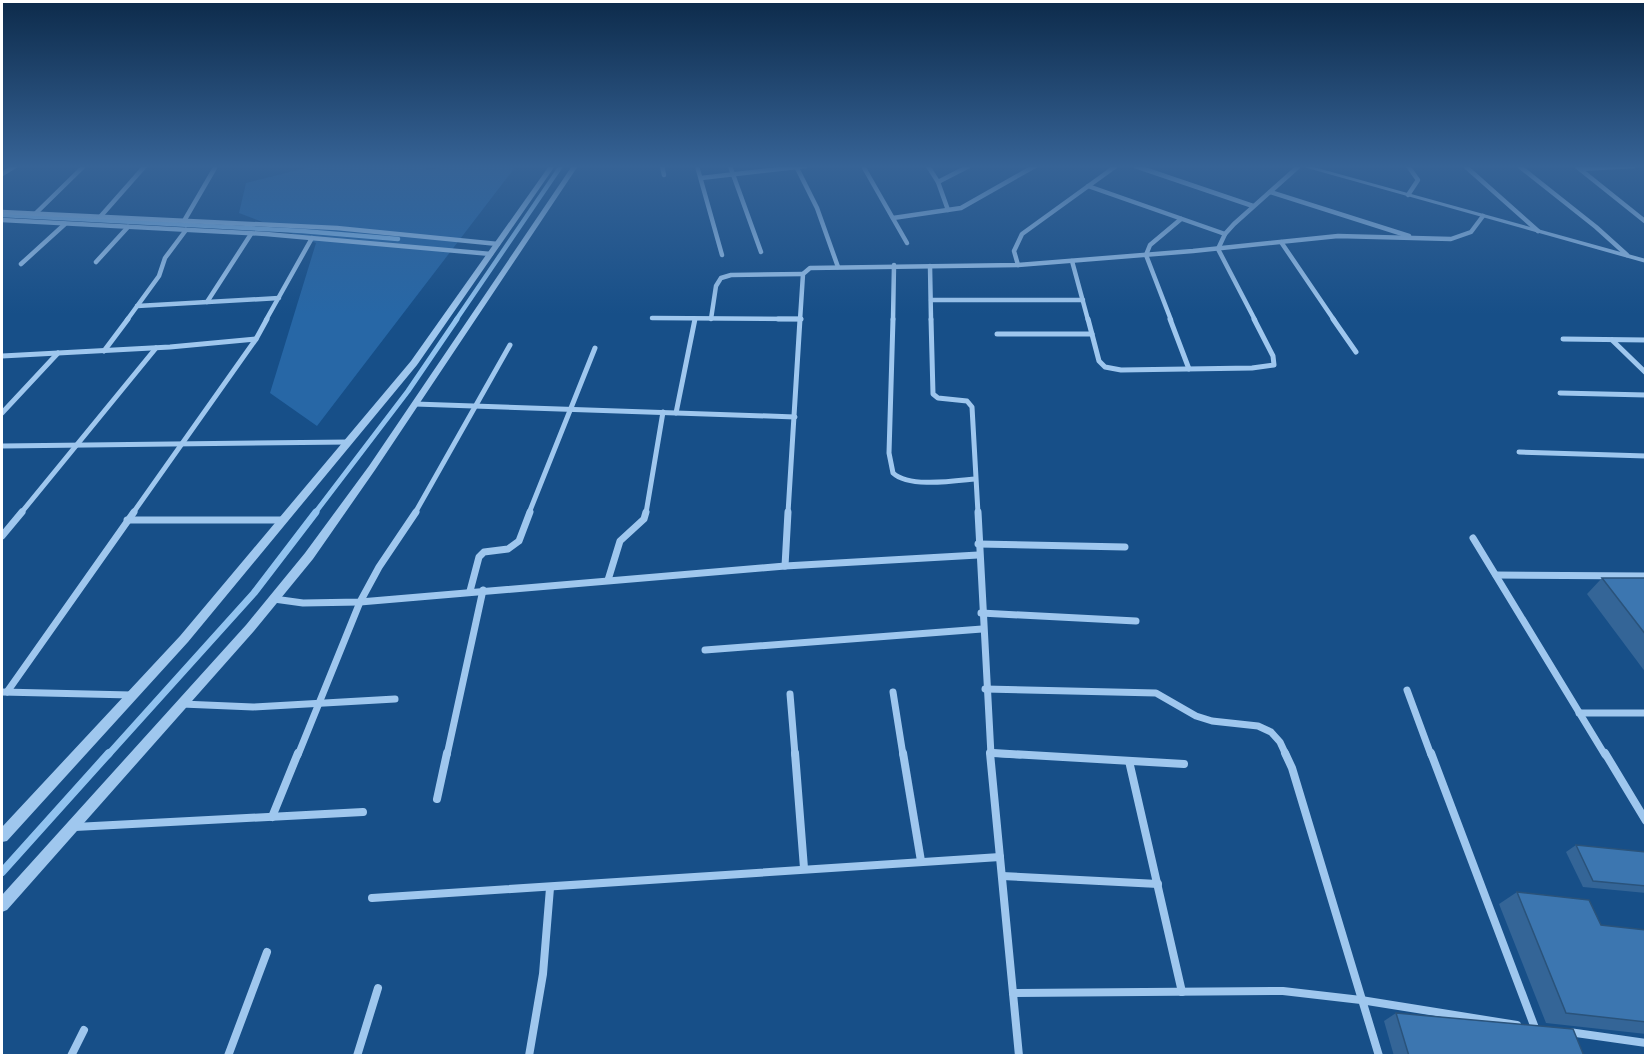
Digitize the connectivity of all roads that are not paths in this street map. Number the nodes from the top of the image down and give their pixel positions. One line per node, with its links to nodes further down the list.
1 (64, 215): 17 (street)
2 (187, 215): 21 (street)
3 (518, 215): 32 (street)
4 (542, 215): 73 (street)
5 (711, 215): 35 (street)
6 (748, 215): 34 (street)
7 (820, 215): 45 (street)
8 (891, 215): 18 (street)
9 (911, 215): 18 (street)
10 (1048, 215): 42 (street)
11 (1171, 215): 19 (street)
12 (1244, 215): 27 (street)
13 (1343, 215): 29 (street)
14 (1520, 215): 25 (street)
15 (1581, 215): 37 (street)
16 (1483, 216): 25 (street); 29 (street)
17 (100, 217): 21 (street)
18 (893, 218): 31 (street)
19 (1181, 219): 27 (street); 36 (street)
20 (2, 220): 22 (street)
21 (184, 221): 32 (street)
22 (65, 224): 23 (street); 41 (street)
23 (128, 227): 24 (street); 40 (street)
24 (186, 230): 26 (street); 51 (street)
25 (1538, 231): 37 (street)
26 (251, 234): 28 (street); 50 (street)
27 (1225, 234): 33 (street)
28 (312, 238): 32 (street); 47 (street)
29 (1418, 239): 30 (street)
30 (1281, 242): 33 (street); 66 (street)
31 (907, 243)
32 (494, 249): 80 (street)
33 (1218, 249): 36 (street); 69 (street)
34 (761, 252)
35 (722, 255)
36 (1146, 255): 38 (street); 69 (street)
37 (1627, 255): 39 (street)
38 (1072, 261): 42 (street); 49 (street)
39 (1646, 261)
40 (96, 262)
41 (21, 264)
42 (1018, 265): 44 (street)
43 (894, 266): 44 (street); 45 (street); 86 (street)
44 (930, 266): 48 (street)
45 (838, 267): 46 (street)
46 (803, 274): 54 (street); 55 (street)
47 (279, 298): 50 (street); 58 (street)
48 (931, 300): 49 (street); 86 (street)
49 (1083, 300): 57 (street)
50 (207, 302): 51 (street)
51 (137, 306): 65 (street)
52 (652, 318): 53 (street)
53 (695, 319): 54 (street); 78 (street)
54 (711, 319): 55 (street)
55 (801, 319): 79 (street)
56 (997, 334): 57 (street)
57 (1092, 334): 69 (street)
58 (256, 339): 63 (street); 81 (street)
59 (1563, 339): 60 (street)
60 (1612, 340): 61 (street); 70 (street)
61 (1646, 340)
62 (510, 345): 74 (street)
63 (156, 348): 65 (street); 82 (street)
64 (595, 348): 75 (street)
65 (104, 351): 67 (street)
66 (1356, 352)
67 (58, 353): 68 (street); 77 (street)
68 (2, 356)
69 (1189, 369)
70 (1646, 373)
71 (1560, 393): 72 (street)
72 (1646, 395)
73 (415, 404): 74 (street); 100 (street)
74 (474, 406): 75 (street); 101 (street)
75 (570, 409): 76 (street); 99 (street)
76 (663, 412): 78 (street); 97 (street)
77 (2, 413)
78 (676, 413): 79 (street)
79 (795, 417): 94 (street)
80 (349, 442): 81 (street); 88 (street)
81 (181, 444): 82 (street); 87 (street)
82 (75, 445): 83 (street); 89 (street)
83 (2, 446)
84 (1519, 452): 85 (street)
85 (1646, 456)
86 (975, 479): 91 (street)
87 (127, 520): 88 (street); 108 (street)
88 (284, 520): 111 (street)
89 (2, 536)
90 (1473, 538): 95 (street)
91 (978, 544): 92 (street); 93 (street)
92 (1125, 547)
93 (978, 555): 94 (street); 102 (street)
94 (785, 566): 97 (street)
95 (1496, 575): 96 (street); 115 (street)
96 (1646, 576)
97 (608, 580): 98 (street)
98 (483, 590): 99 (street); 120 (street)
99 (470, 591): 101 (street)
100 (274, 599): 101 (street); 113 (street)
101 (360, 602): 114 (street)
102 (981, 613): 103 (street); 104 (street)
103 (1136, 621)
104 (982, 630): 105 (street); 106 (street)
105 (705, 650)
106 (985, 689): 117 (street); 138 (street)
107 (1407, 690): 139 (street)
108 (4, 692): 111 (street)
109 (893, 692): 127 (street)
110 (790, 694): 128 (street)
111 (131, 695): 125 (street)
112 (395, 699): 114 (street)
113 (182, 704): 114 (street); 124 (street)
114 (318, 704): 122 (street)
115 (1580, 713): 116 (street); 123 (street)
116 (1646, 713)
117 (990, 753): 118 (street); 126 (street)
118 (1129, 761): 119 (street); 130 (street)
119 (1185, 764)
120 (437, 799)
121 (363, 812): 122 (street)
122 (272, 817): 124 (street)
123 (1646, 821)
124 (71, 827): 133 (street)
125 (2, 836)
126 (1000, 857): 127 (street); 129 (street)
127 (921, 861): 128 (street)
128 (804, 868): 131 (street)
129 (1002, 876): 130 (street); 137 (street)
130 (1158, 884): 136 (street)
131 (550, 888): 132 (street); 147 (street)
132 (372, 898)
133 (2, 905)
134 (267, 952): 145 (street)
135 (378, 988): 146 (street)
136 (1182, 992): 137 (street); 138 (street)
137 (1013, 993): 148 (street)
138 (1361, 999): 139 (street); 149 (street)
139 (1535, 1028): 141 (street)
140 (84, 1029): 144 (street)
141 (1546, 1029)
142 (1557, 1031): 143 (street)
143 (1646, 1043)
144 (70, 1056)
145 (228, 1056)
146 (357, 1056)
147 (528, 1056)
148 (1020, 1056)
149 (1379, 1056)

